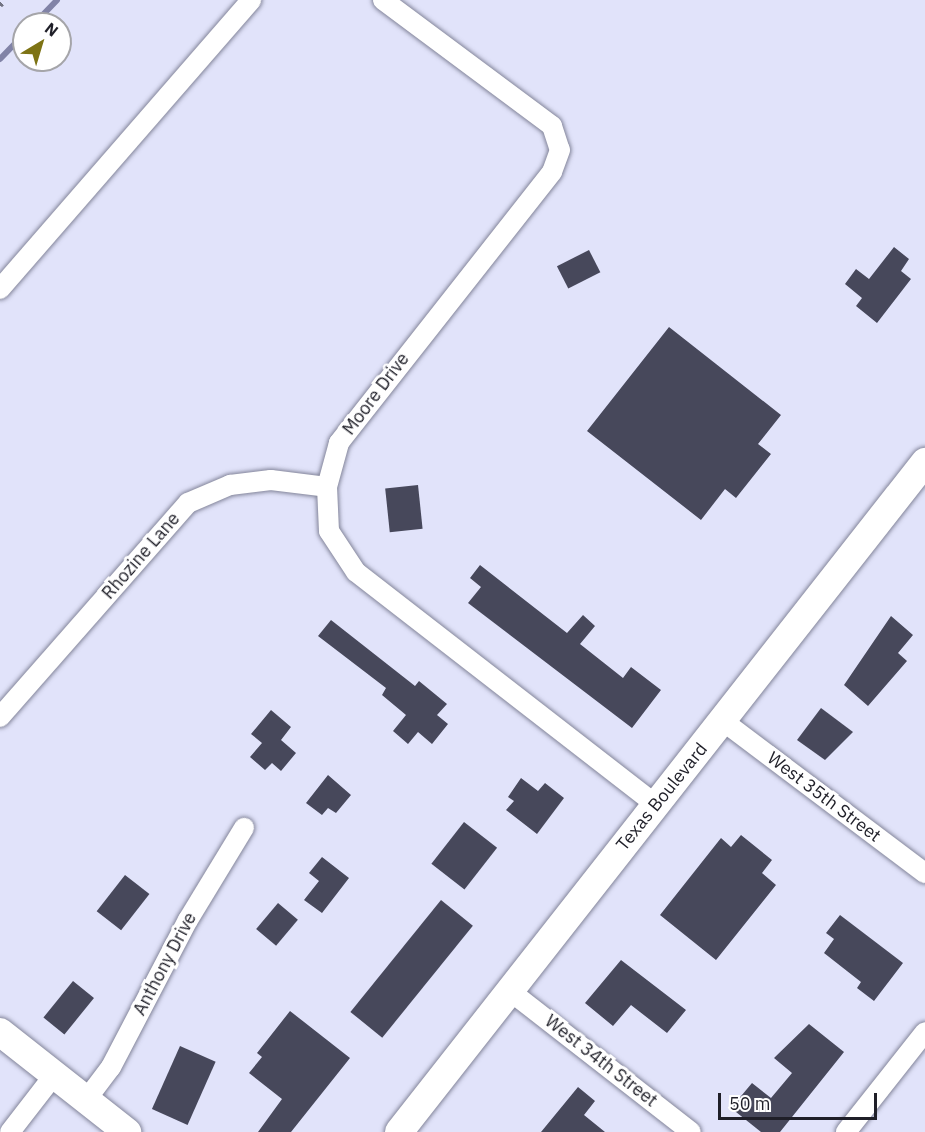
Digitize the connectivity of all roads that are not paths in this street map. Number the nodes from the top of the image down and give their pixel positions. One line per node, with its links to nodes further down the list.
1 (251, 0): 3 (street)
2 (383, 0): 5 (street, Moore Drive)
3 (0, 289)
4 (925, 462): 7 (main road, Texas Boulevard)
5 (327, 487): 6 (street, Rhozine Lane); 8 (street, Moore Drive)
6 (0, 717)
7 (723, 721): 8 (main road, Texas Boulevard); 10 (street, West 35th Street)
8 (655, 804): 11 (main road, Texas Boulevard)
9 (244, 828): 15 (street, Anthony Drive)
10 (925, 873)
11 (510, 991): 18 (main road, Texas Boulevard); 19 (street, West 34th Street)
12 (0, 1032): 14 (main road)
13 (925, 1032): 20 (street)
14 (54, 1075): 15 (main road); 16 (street)
15 (86, 1100): 17 (main road)
16 (10, 1132)
17 (127, 1132)
18 (399, 1132)
19 (691, 1132)
20 (846, 1132)

